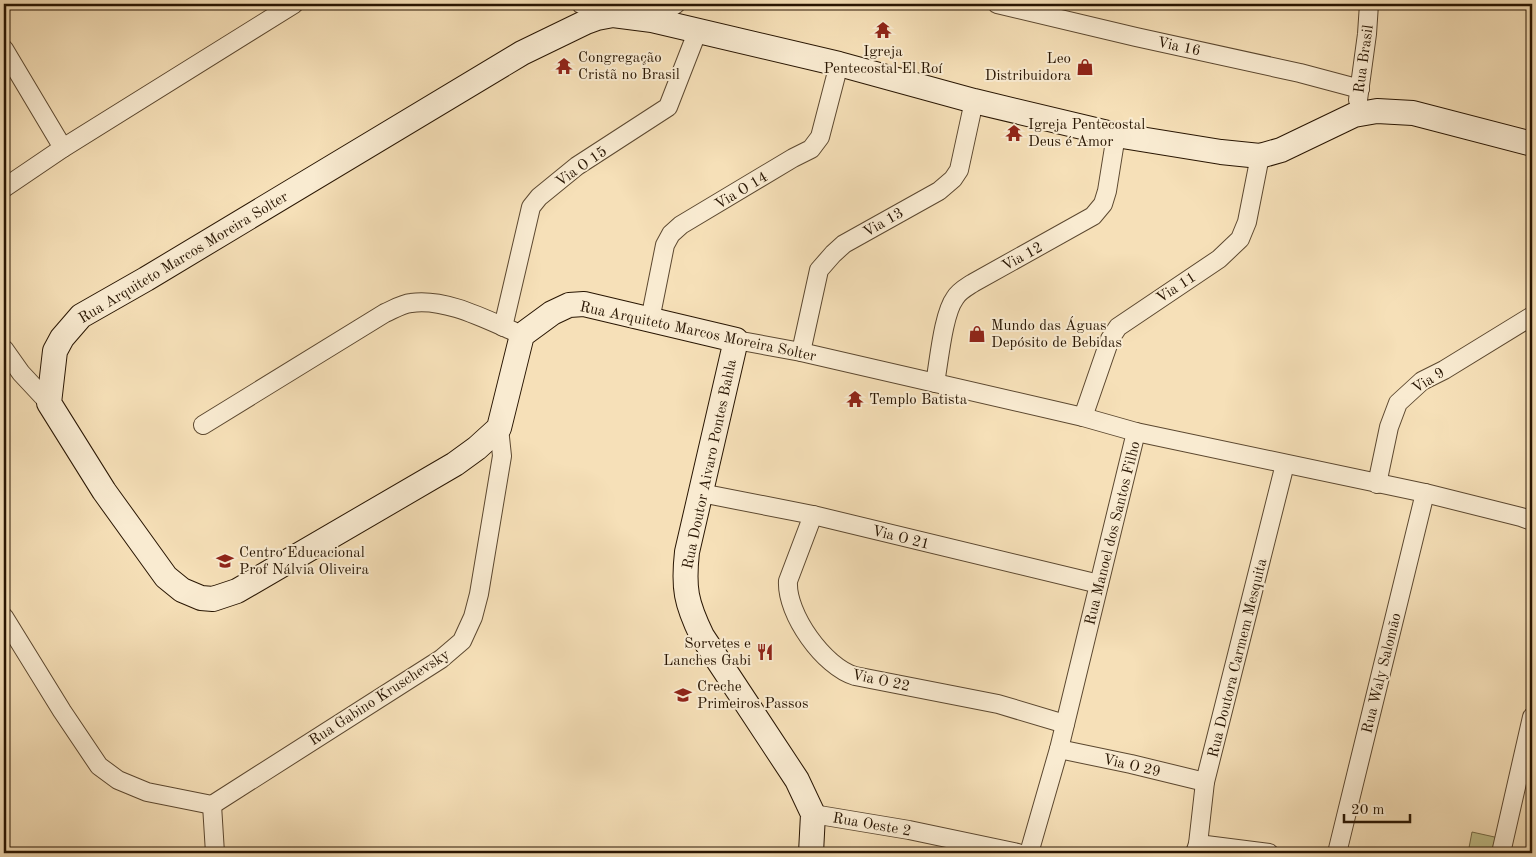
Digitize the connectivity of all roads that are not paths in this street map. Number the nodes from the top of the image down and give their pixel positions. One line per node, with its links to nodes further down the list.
1 (294, 4): 16 (street)
2 (581, 4): 6 (street, Rua Arquiteto Marcos Moreira Solter)
3 (676, 4): 7 (street)
4 (997, 4): 11 (street, Via 16)
5 (1369, 4): 11 (street, Rua Brasil)
6 (613, 15): 7 (street, Rua Arquiteto Marcos Moreira Solter); 26 (street, Rua Arquiteto Marcos Moreira Solter)
7 (652, 20): 8 (street, Rua Arquiteto Marcos Moreira Solter)
8 (698, 30): 10 (street, Rua Arquiteto Marcos Moreira Solter); 21 (street, Via O 15)
9 (4, 49): 16 (street)
10 (839, 64): 12 (street, Rua Arquiteto Marcos Moreira Solter); 20 (street, Via O 14)
11 (1360, 89): 13 (street, Rua Brasil)
12 (974, 101): 14 (street, Rua Arquiteto Marcos Moreira Solter); 24 (street, Via 13)
13 (1354, 115): 15 (street, Rua Arquiteto Marcos Moreira Solter); 17 (street, Rua Arquiteto Marcos Moreira Solter)
14 (1116, 135): 17 (street, Rua Arquiteto Marcos Moreira Solter); 25 (street, Via 12)
15 (1532, 144)
16 (63, 148): 18 (street)
17 (1260, 156): 27 (street, Via 11)
18 (4, 188)
19 (1532, 316): 32 (street, Via 9)
20 (650, 320): 21 (street, Rua Arquiteto Marcos Moreira Solter); 22 (street, Rua Arquiteto Marcos Moreira Solter)
21 (512, 331): 28 (street); 29 (street)
22 (736, 340): 24 (street, Rua Arquiteto Marcos Moreira Solter); 33 (street, Rua Doutor Aivaro Pontes Bahla)
23 (4, 349): 26 (street)
24 (801, 352): 25 (street, Rua Arquiteto Marcos Moreira Solter)
25 (935, 383): 27 (street, Rua Arquiteto Marcos Moreira Solter)
26 (49, 403): 29 (street)
27 (1084, 417): 30 (street, Rua Arquiteto Marcos Moreira Solter)
28 (203, 426)
29 (499, 428): 43 (street, Rua Gabino Kruschevsky)
30 (1136, 432): 31 (street, Rua Manoel dos Santos Filho); 37 (street, Rua Manoel dos Santos Filho)
31 (1285, 464): 32 (street, Rua Manoel dos Santos Filho); 42 (street, Rua Doutora Carmem Mesquita)
32 (1377, 484): 34 (street, Rua Manoel dos Santos Filho)
33 (701, 493): 35 (street, Via O 21); 44 (street, Rua Doutor Aivaro Pontes Bahla)
34 (1425, 493): 36 (street, Rua Manoel dos Santos Filho); 51 (street, Rua Waly Salomão)
35 (813, 515): 37 (street, Via O 21); 40 (street, Via O 22)
36 (1532, 521)
37 (1099, 584): 40 (street, Rua Manoel dos Santos Filho)
38 (4, 617): 43 (street)
39 (1532, 717): 52 (street)
40 (1066, 724): 41 (street, Rua Manoel dos Santos Filho)
41 (1059, 749): 42 (street, Via O 29); 49 (street, Rua Manoel dos Santos Filho)
42 (1205, 782): 45 (street, Rua Doutora Carmem Mesquita)
43 (212, 805): 46 (street)
44 (813, 814): 47 (street, Rua Doutor Aivaro Pontes Bahla); 48 (street, Rua Oeste 2)
45 (1196, 848): 50 (street)
46 (215, 853)
47 (811, 853)
48 (1018, 853)
49 (1029, 853)
50 (1269, 853)
51 (1336, 853)
52 (1501, 853)

